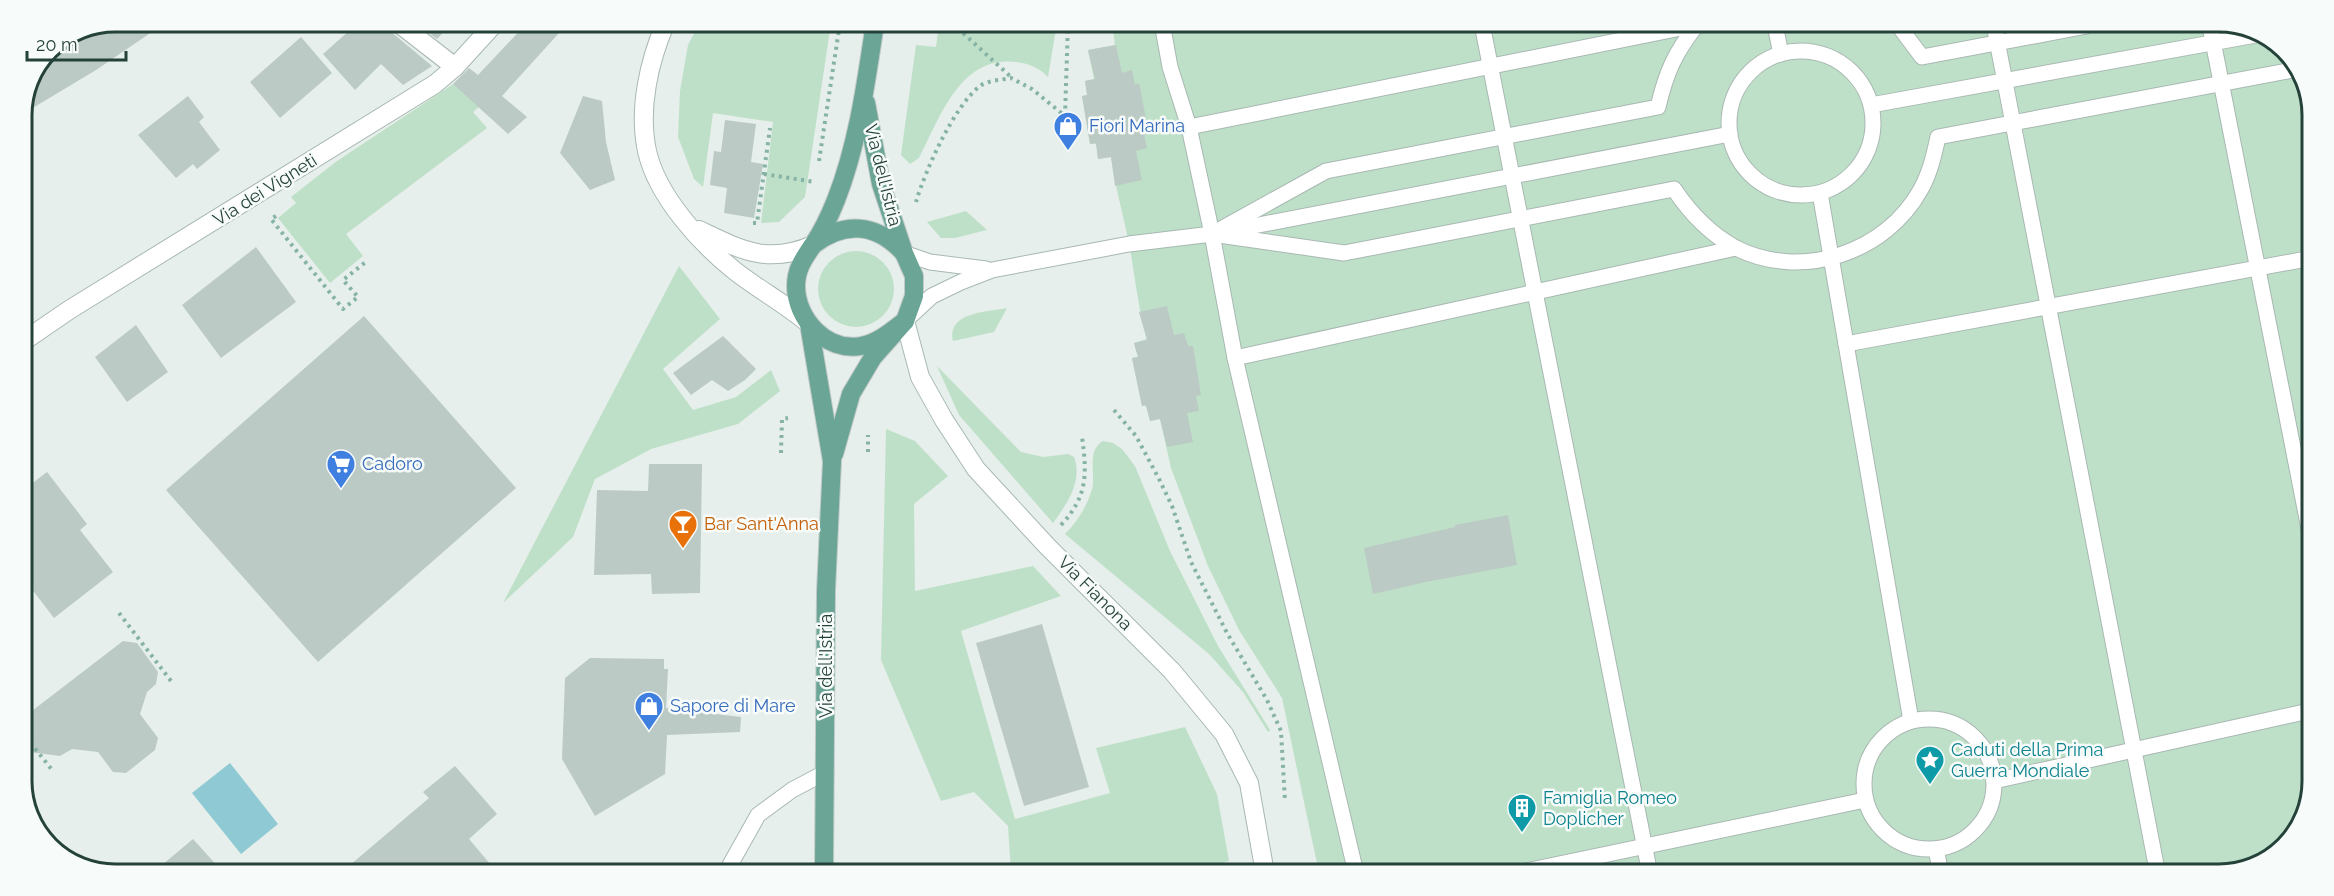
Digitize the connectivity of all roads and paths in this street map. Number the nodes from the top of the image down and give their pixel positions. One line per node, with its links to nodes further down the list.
1 (410, 32): 21 (street)
2 (487, 32): 21 (street, Via dei Vigneti)
3 (662, 32): 43 (street)
4 (839, 32): 34 (path)
5 (873, 32): 27 (main road, Via dell'Istria)
6 (962, 32): 24 (path)
7 (1068, 32): 24 (path)
8 (1163, 32): 30 (lane)
9 (1483, 32): 22 (lane)
10 (1662, 32): 22 (lane)
11 (1692, 32): 33 (lane)
12 (1776, 32): 20 (lane)
13 (1903, 32): 18 (lane)
14 (1995, 32): 18 (lane)
15 (2055, 32): 18 (lane)
16 (2211, 32): 19 (lane)
17 (2247, 37): 19 (lane)
18 (1997, 43): 25 (lane)
19 (2213, 43): 25 (lane); 26 (lane)
20 (1781, 54): 28 (lane); 32 (lane)
21 (454, 67): 57 (street, Via dei Vigneti)
22 (1490, 67): 30 (lane); 33 (lane)
23 (2289, 71): 26 (lane)
24 (1011, 78): 39 (path)
25 (2004, 81): 28 (lane); 29 (lane)
26 (2221, 83): 29 (lane); 51 (lane)
27 (865, 97): 45 (main road, Via dell'Istria); 47 (main road, Via dell'Istria)
28 (1871, 105): 38 (lane)
29 (2013, 123): 48 (lane); 54 (lane)
30 (1189, 127): 44 (lane)
31 (770, 128): 35 (path)
32 (1730, 134): 36 (lane); 38 (lane)
33 (1504, 137): 36 (lane); 44 (lane)
34 (818, 167)
35 (764, 174): 37 (path); 42 (path)
36 (1512, 177): 41 (lane); 44 (lane)
37 (816, 182)
38 (1820, 193): 48 (lane)
39 (914, 209)
40 (279, 213): 50 (path)
41 (1520, 219): 44 (lane); 46 (lane); 53 (lane)
42 (758, 223)
43 (689, 226): 45 (street); 56 (street)
44 (1212, 234): 52 (lane); 59 (lane)
45 (813, 245): 47 (main road, Via dell'Istria); 56 (main road, Via dell'Istria)
46 (1736, 248): 48 (lane); 53 (lane)
47 (904, 253): 52 (lane); 55 (main road, Via dell'Istria)
48 (1831, 258): 58 (lane)
49 (2302, 260): 51 (lane)
50 (367, 261)
51 (2258, 268): 54 (lane); 65 (lane)
52 (992, 270): 55 (lane)
53 (1534, 292): 59 (lane); 78 (lane)
54 (2048, 307): 58 (lane); 72 (lane)
55 (905, 321): 56 (main road); 64 (main road, Via dell'Istria); 82 (street, Via Fianona)
56 (809, 324): 64 (main road, Via dell'Istria)
57 (31, 336)
58 (1846, 344): 70 (lane)
59 (1235, 358): 83 (lane)
60 (1114, 410): 77 (path)
61 (788, 418): 63 (path)
62 (1082, 437): 66 (path)
63 (781, 453)
64 (832, 461): 74 (main road, Via dell'Istria)
65 (2302, 493)
66 (1055, 532)
67 (119, 613): 68 (path)
68 (171, 681)
69 (2302, 713): 72 (lane)
70 (1911, 722): 75 (lane); 76 (lane)
71 (32, 745): 73 (path)
72 (2134, 751): 75 (lane); 87 (lane)
73 (53, 771)
74 (826, 772): 80 (lane); 81 (main road, Via dell'Istria)
75 (1994, 781): 79 (lane)
76 (1865, 800): 78 (lane); 79 (lane)
77 (1286, 801)
78 (1645, 846): 84 (lane); 85 (lane)
79 (1936, 849): 86 (lane)
80 (731, 864)
81 (824, 864)
82 (1263, 864)
83 (1354, 864)
84 (1560, 864)
85 (1648, 864)
86 (1939, 864)
87 (2156, 864)

